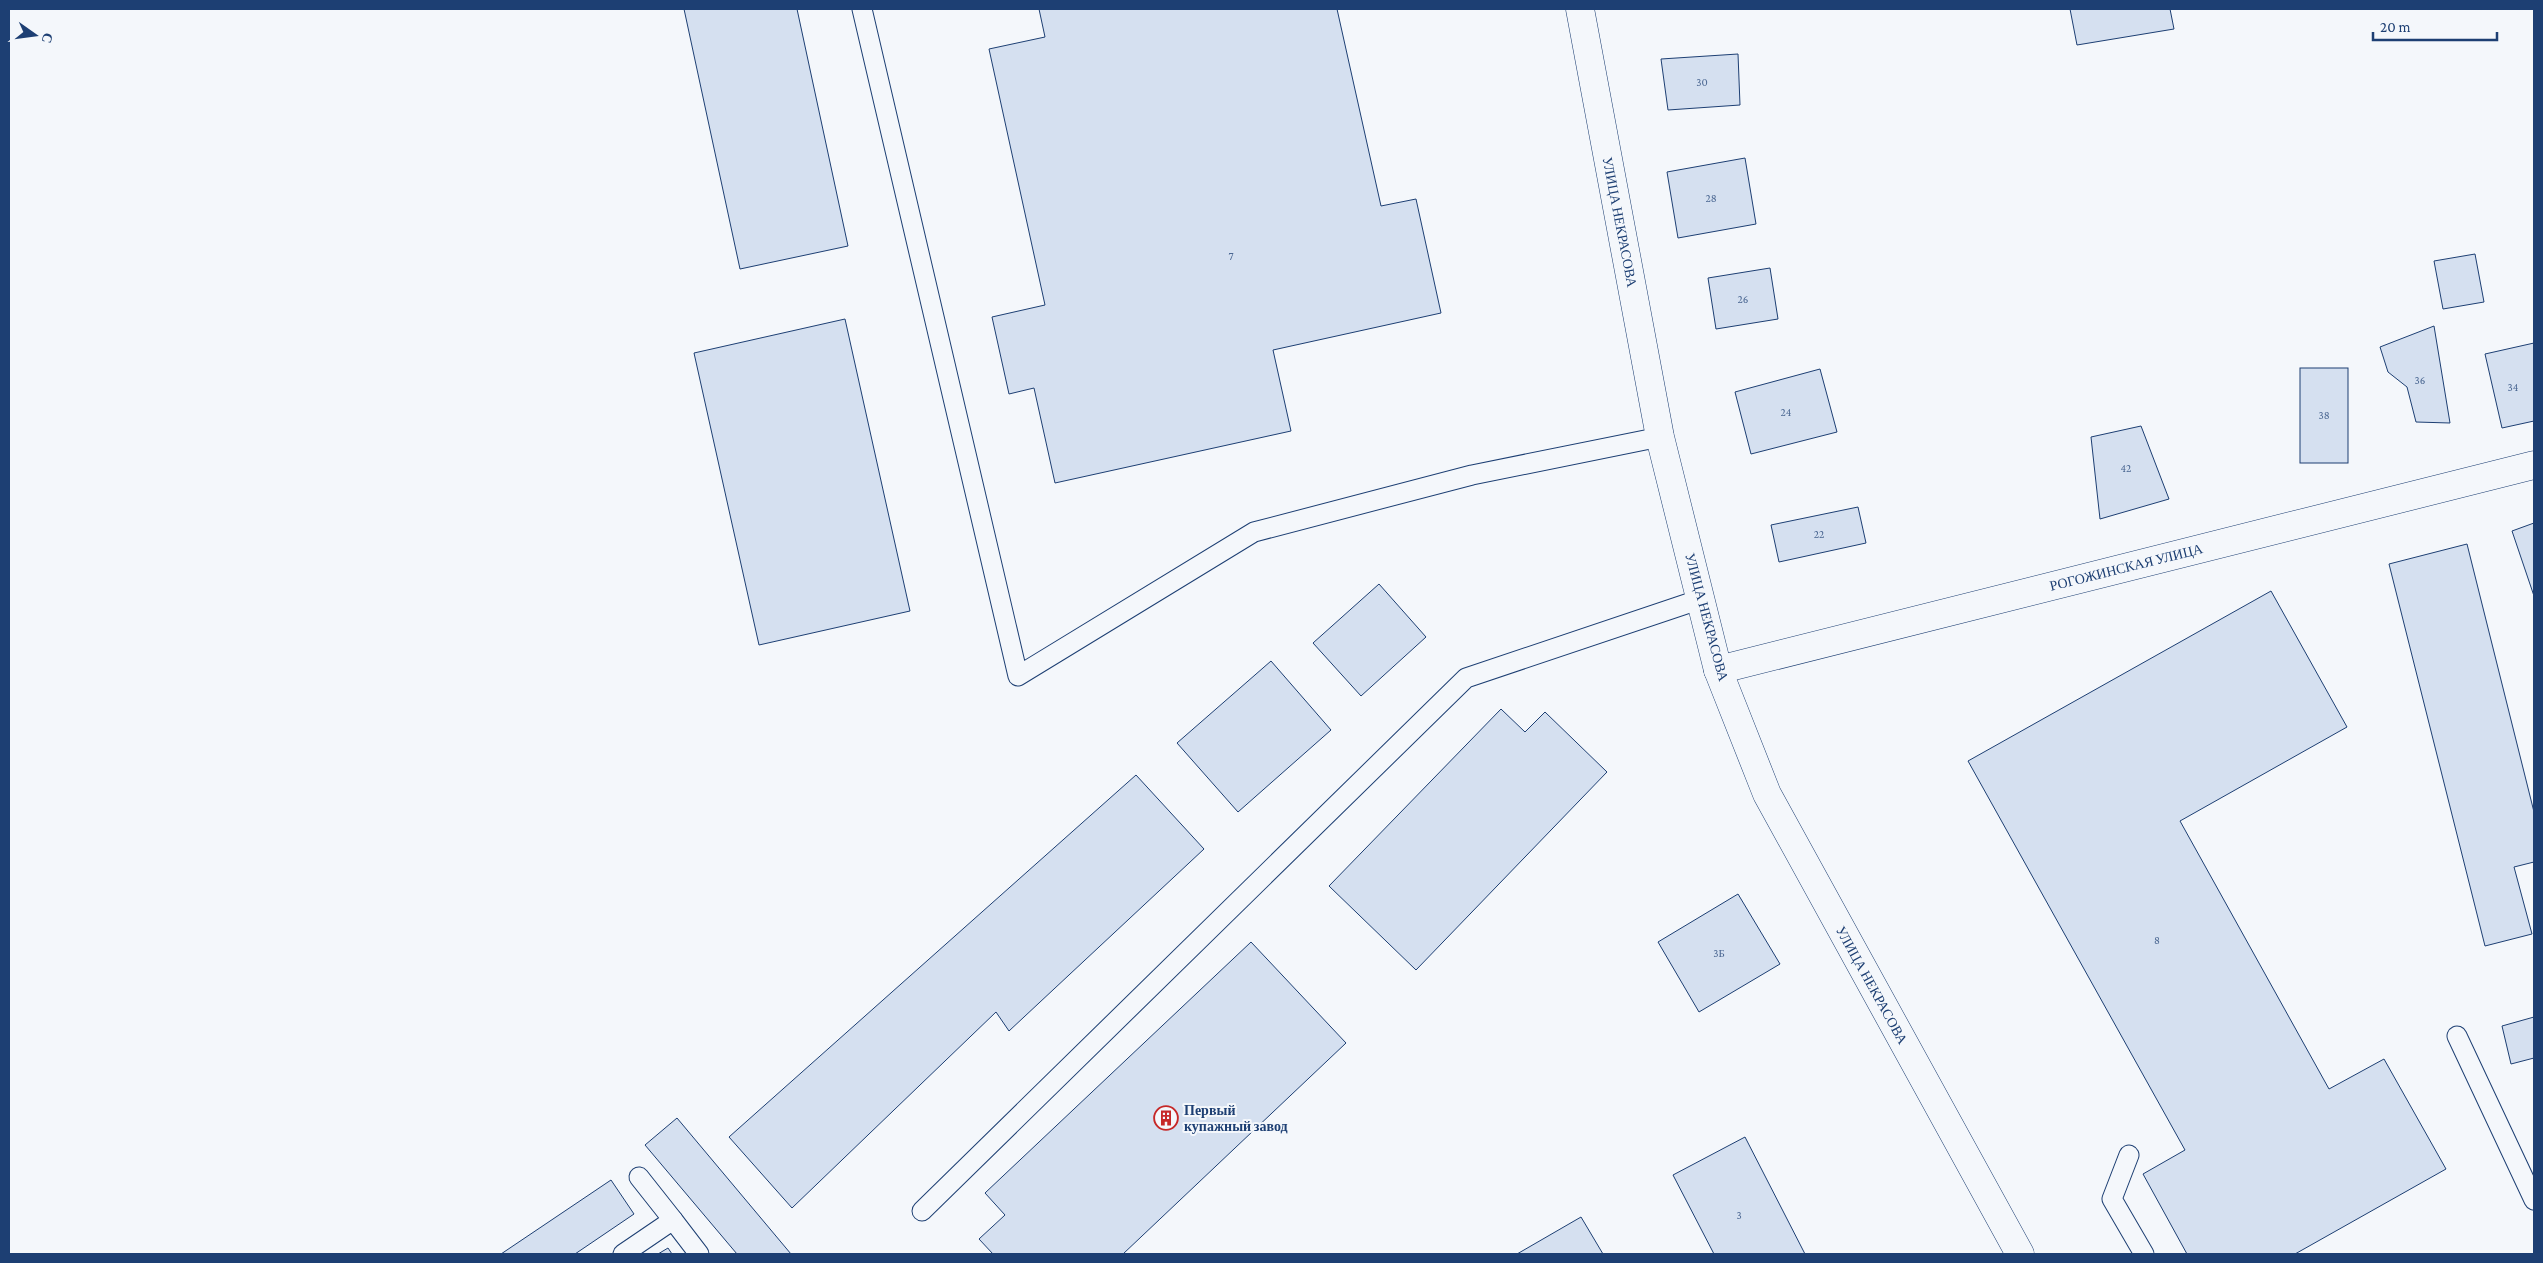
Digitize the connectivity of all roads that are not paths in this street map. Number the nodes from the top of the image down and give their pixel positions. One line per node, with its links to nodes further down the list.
1 (862, 9): 3 (lane)
2 (1580, 9): 3 (street, УЛИЦА НЕКРАСОВА)
3 (1660, 437): 5 (street, УЛИЦА НЕКРАСОВА)
4 (2534, 465): 6 (street, РОГОЖИНСКАЯ УЛИЦА)
5 (1701, 599): 6 (street, УЛИЦА НЕКРАСОВА); 11 (lane)
6 (1718, 670): 15 (street, УЛИЦА НЕКРАСОВА)
7 (2457, 1036): 10 (lane)
8 (2130, 1155): 16 (lane)
9 (640, 1177): 12 (lane)
10 (2534, 1200)
11 (922, 1210)
12 (672, 1220): 13 (lane); 14 (lane)
13 (624, 1254)
14 (699, 1254)
15 (2020, 1254)
16 (2144, 1254)

